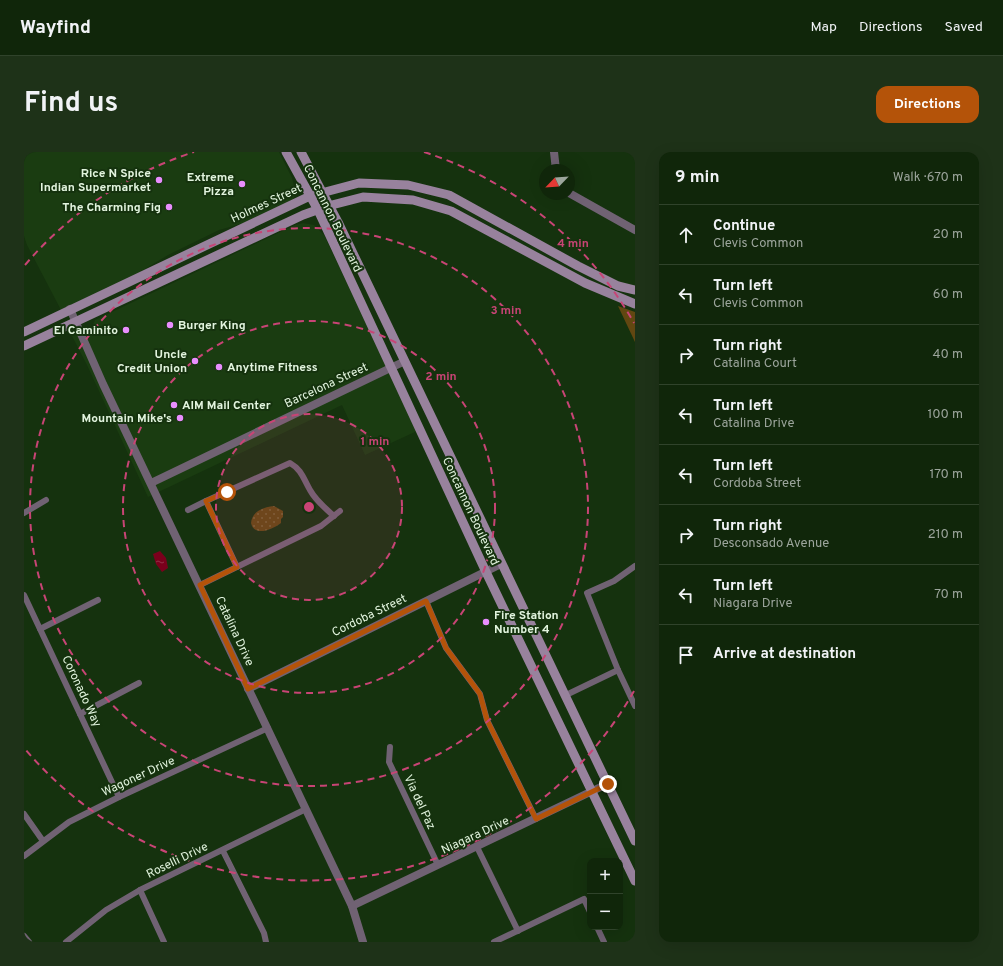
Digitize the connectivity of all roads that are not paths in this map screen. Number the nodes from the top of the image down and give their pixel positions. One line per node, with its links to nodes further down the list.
1 (286, 152): 6 (main road, Concannon Boulevard)
2 (301, 152): 5 (main road, Concannon Boulevard)
3 (554, 152): 4 (street)
4 (555, 164)
5 (321, 193): 6 (main road, Holmes Street); 8 (main road, Concannon Boulevard); 11 (main road, Holmes Street)
6 (310, 196): 9 (main road, Concannon Boulevard); 13 (main road, Holmes Street)
7 (575, 197): 10 (street)
8 (328, 206): 9 (main road); 12 (main road); 17 (main road, Concannon Boulevard)
9 (318, 210): 14 (main road); 18 (main road, Concannon Boulevard)
10 (635, 230)
11 (635, 290)
12 (635, 304)
13 (70, 310): 14 (street, Catalina Drive); 15 (main road, Holmes Street)
14 (76, 321): 16 (main road); 19 (street, Catalina Drive)
15 (24, 332)
16 (24, 346)
17 (404, 362): 18 (street, Barcelona Street); 26 (main road, Concannon Boulevard)
18 (391, 367): 19 (street, Barcelona Street); 29 (main road, Concannon Boulevard)
19 (151, 483): 30 (street, Catalina Drive)
20 (46, 500): 24 (street)
21 (206, 501): 22 (street); 25 (street); 28 (street)
22 (188, 510)
23 (340, 511): 25 (street)
24 (24, 513)
25 (334, 516): 28 (street)
26 (501, 564): 29 (street, Cordoba Street); 38 (main road, Concannon Boulevard)
27 (635, 566): 35 (street)
28 (237, 567): 30 (street)
29 (486, 572): 33 (street, Cordoba Street); 39 (main road, Concannon Boulevard)
30 (200, 585): 37 (street, Catalina Drive)
31 (24, 595): 34 (street, Coronado Way)
32 (98, 600): 34 (street)
33 (426, 601): 37 (street, Cordoba Street); 49 (street)
34 (40, 629): 41 (street, Coronado Way)
35 (618, 670): 38 (street); 40 (street)
36 (139, 684): 41 (street)
37 (248, 689): 42 (street, Catalina Drive)
38 (566, 694): 39 (main road); 44 (main road, Concannon Boulevard)
39 (550, 702): 45 (main road, Concannon Boulevard)
40 (635, 706)
41 (80, 714): 46 (street, Coronado Way)
42 (268, 728): 46 (street, Wagoner Drive); 47 (street, Catalina Drive)
43 (390, 747): 55 (street, Via del Paz)
44 (608, 784): 45 (street, Niagara Drive); 51 (main road, Concannon Boulevard)
45 (592, 791): 49 (street, Niagara Drive); 56 (main road, Concannon Boulevard)
46 (119, 797): 50 (street, Wagoner Drive)
47 (306, 809): 53 (street, Roselli Drive); 58 (street, Catalina Drive)
48 (24, 814): 50 (street)
49 (536, 819): 52 (street, Niagara Drive)
50 (43, 841): 54 (street, Wagoner Drive)
51 (635, 841)
52 (477, 847): 55 (street, Niagara Drive); 61 (street)
53 (223, 851): 57 (street, Roselli Drive); 66 (street)
54 (24, 856)
55 (438, 866): 58 (street, Niagara Drive)
56 (635, 881)
57 (140, 890): 64 (street, Roselli Drive); 65 (street)
58 (352, 906): 67 (street, Catalina Drive)
59 (587, 906): 61 (street)
60 (598, 930): 69 (street)
61 (518, 931): 68 (street)
62 (24, 936): 63 (street)
63 (29, 942)
64 (66, 942)
65 (164, 942)
66 (266, 942)
67 (363, 942)
68 (494, 942)
69 (604, 942)

